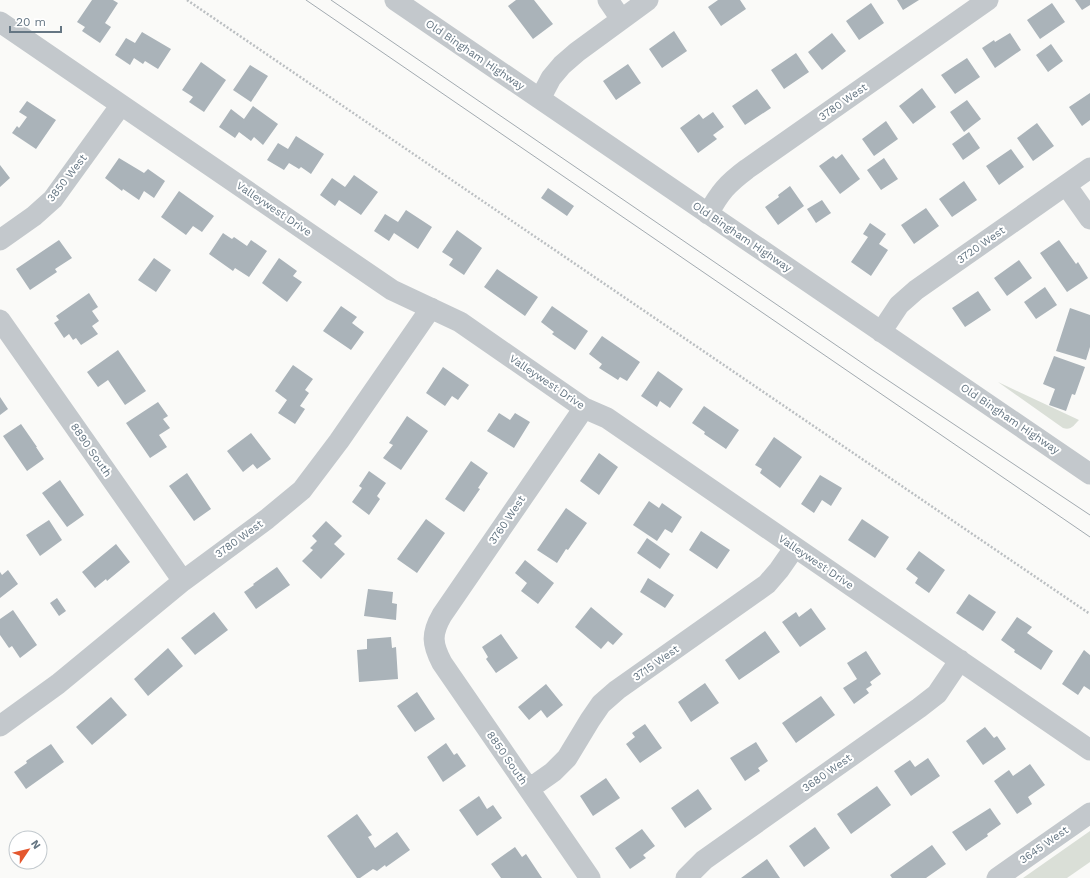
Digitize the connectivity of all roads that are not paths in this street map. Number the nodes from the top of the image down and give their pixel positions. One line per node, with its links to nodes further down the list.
1 (395, 0): 7 (street, Old Bingham Highway)
2 (608, 0): 5 (street)
3 (648, 0): 5 (street)
4 (988, 0): 11 (street, 3780 West)
5 (621, 19): 7 (street)
6 (0, 22): 8 (street, Valleywest Drive)
7 (540, 99): 11 (street, Old Bingham Highway)
8 (121, 105): 13 (street, 3850 West); 14 (street, Valleywest Drive)
9 (1090, 168): 10 (street, 3720 West)
10 (1066, 185): 12 (street); 16 (street, 3720 West)
11 (708, 214): 16 (street, Old Bingham Highway)
12 (1090, 219)
13 (0, 240)
14 (431, 308): 17 (street, Valleywest Drive); 20 (street, 3780 West)
15 (0, 320): 20 (street, 8890 South)
16 (881, 332): 18 (street, Old Bingham Highway)
17 (584, 408): 19 (street, Valleywest Drive); 21 (street, 3760 West)
18 (1088, 467)
19 (795, 547): 22 (street, Valleywest Drive); 25 (street, 3715 West)
20 (183, 580): 23 (street, 3780 West)
21 (434, 635): 25 (street, 8850 South)
22 (960, 660): 24 (street, Valleywest Drive); 28 (street, 3680 West)
23 (3, 717)
24 (1090, 750)
25 (529, 789): 27 (street, 8850 South)
26 (1090, 813): 29 (street, 3645 West)
27 (590, 878)
28 (686, 878)
29 (998, 878)

